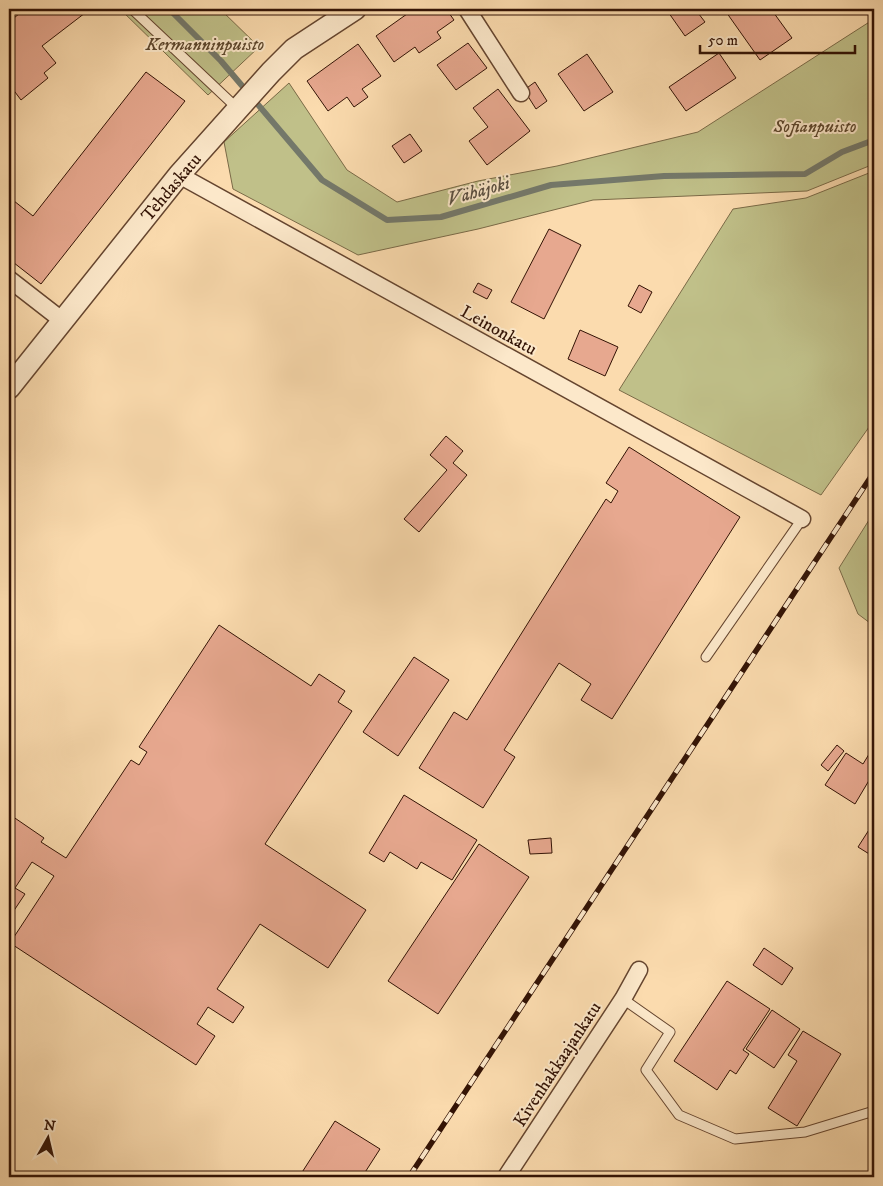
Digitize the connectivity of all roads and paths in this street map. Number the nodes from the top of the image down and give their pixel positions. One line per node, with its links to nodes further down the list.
1 (132, 9): 5 (lane)
2 (355, 9): 5 (street, Tehdaskatu)
3 (467, 9): 4 (street)
4 (521, 93)
5 (238, 108): 6 (street, Tehdaskatu)
6 (179, 175): 8 (street, Tehdaskatu); 10 (street, Leinonkatu)
7 (9, 279): 8 (street)
8 (63, 321): 9 (street, Tehdaskatu)
9 (9, 388)
10 (802, 519): 11 (lane)
11 (706, 658)
12 (639, 970): 13 (street, Kivenhakkaajankatu)
13 (623, 999): 14 (lane); 15 (street, Kivenhakkaajankatu)
14 (874, 1111)
15 (506, 1177)

